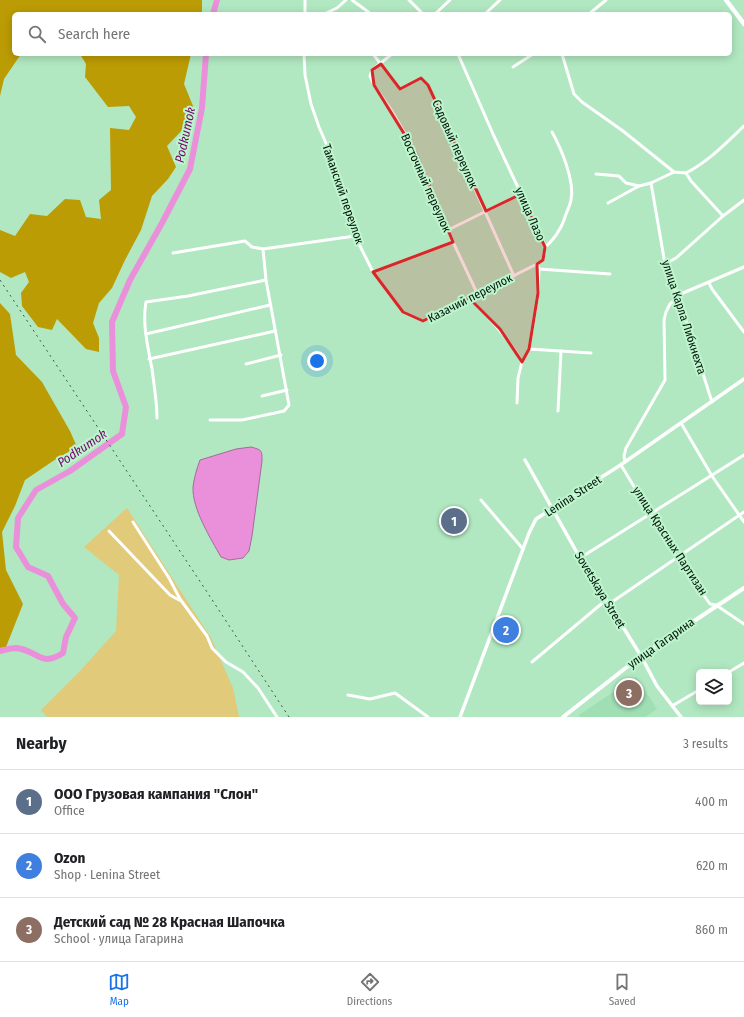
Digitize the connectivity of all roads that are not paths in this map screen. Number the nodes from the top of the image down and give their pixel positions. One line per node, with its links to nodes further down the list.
1 (305, 0): 11 (street)
2 (346, 0): 12 (street)
3 (352, 0): 13 (street)
4 (409, 0): 14 (street)
5 (450, 0): 15 (street)
6 (500, 0): 16 (street)
7 (597, 0): 10 (street)
8 (606, 0): 10 (street)
9 (726, 0): 18 (main road)
10 (601, 4): 17 (street)
11 (306, 12)
12 (328, 12)
13 (368, 12)
14 (421, 12)
15 (437, 12)
16 (487, 12)
17 (591, 12)
18 (744, 24)
19 (304, 56): 40 (street, Таманский переулок)
20 (375, 56): 25 (street, Садовый переулок)
21 (390, 56): 25 (street)
22 (459, 56): 34 (street, улица Лазо)
23 (530, 56): 26 (street)
24 (563, 56): 29 (street)
25 (381, 64): 37 (street, Садовый переулок); 39 (street, Восточный переулок)
26 (513, 67)
27 (744, 126): 30 (street)
28 (552, 132): 42 (street)
29 (674, 172): 30 (street); 32 (street)
30 (686, 173): 38 (street)
31 (596, 174): 33 (street)
32 (651, 183): 33 (street); 46 (street, улица Карла Либкнехта)
33 (639, 186): 36 (street)
34 (521, 194): 37 (street); 42 (street, улица Лазо)
35 (744, 200): 38 (street)
36 (608, 203)
37 (486, 211): 39 (street); 51 (street, Садовый переулок)
38 (724, 216): 46 (street)
39 (448, 230): 41 (street, Восточный переулок)
40 (355, 236): 43 (street); 49 (street, Таманский переулок)
41 (453, 242): 49 (street); 54 (street, Восточный переулок)
42 (545, 247): 45 (street, улица Лазо)
43 (263, 249): 44 (street); 52 (street)
44 (173, 254)
45 (537, 264): 48 (street); 51 (street, Казачий переулок)
46 (665, 264): 55 (street, улица Карла Либкнехта)
47 (744, 267): 53 (street)
48 (539, 269): 50 (street); 61 (street)
49 (373, 272): 56 (street, Казачий переулок)
50 (610, 274)
51 (514, 276): 54 (street, Казачий переулок)
52 (266, 280): 57 (street); 60 (street)
53 (709, 283): 55 (street); 59 (street)
54 (477, 293): 56 (street, Казачий переулок)
55 (678, 297): 71 (street, улица Карла Либкнехта); 79 (street)
56 (469, 298): 66 (street)
57 (270, 305): 58 (street); 60 (street)
58 (275, 331): 64 (street); 65 (street)
59 (744, 332)
60 (146, 334): 65 (street)
61 (529, 349): 62 (street); 66 (street)
62 (561, 351): 63 (street); 73 (street)
63 (590, 353)
64 (280, 355): 67 (street); 69 (street)
65 (149, 359): 74 (street)
66 (522, 362): 72 (street)
67 (246, 364)
68 (744, 379): 71 (street, Lenina Street)
69 (287, 390): 70 (street); 75 (street)
70 (262, 396)
71 (712, 402): 76 (street, Lenina Street)
72 (517, 403)
73 (558, 411)
74 (157, 418)
75 (210, 420)
76 (681, 423): 79 (street, Lenina Street); 80 (street)
77 (744, 455): 80 (street)
78 (525, 460): 82 (street, Sovetskaya Street)
79 (623, 463): 82 (street, Lenina Street); 84 (street, улица Красных Партизан)
80 (712, 476): 84 (street); 85 (street)
81 (481, 500): 89 (street)
82 (552, 509): 89 (street, Lenina Street); 90 (street, Sovetskaya Street)
83 (744, 512): 85 (street)
84 (651, 514): 90 (street); 91 (street, улица Красных Партизан)
85 (739, 515): 87 (street); 91 (street)
86 (133, 522): 93 (street)
87 (744, 522)
88 (109, 531): 93 (street)
89 (523, 549): 106 (street, Lenina Street)
90 (580, 558): 94 (street, Sovetskaya Street)
91 (677, 558): 94 (street); 95 (street, улица Красных Партизан)
92 (744, 588): 95 (main road, улица Гагарина)
93 (181, 601): 104 (street)
94 (608, 602): 97 (street, Sovetskaya Street); 98 (street)
95 (716, 605): 96 (street, улица Красных Партизан); 97 (main road, улица Гагарина)
96 (744, 624)
97 (641, 656): 103 (street, Sovetskaya Street); 107 (main road, улица Гагарина)
98 (532, 662)
99 (744, 663): 100 (street)
100 (732, 670)
101 (696, 692): 103 (street)
102 (348, 695): 105 (street)
103 (672, 706): 108 (street, Sovetskaya Street)
104 (277, 717)
105 (428, 717)
106 (460, 717)
107 (563, 717)
108 (681, 717)

